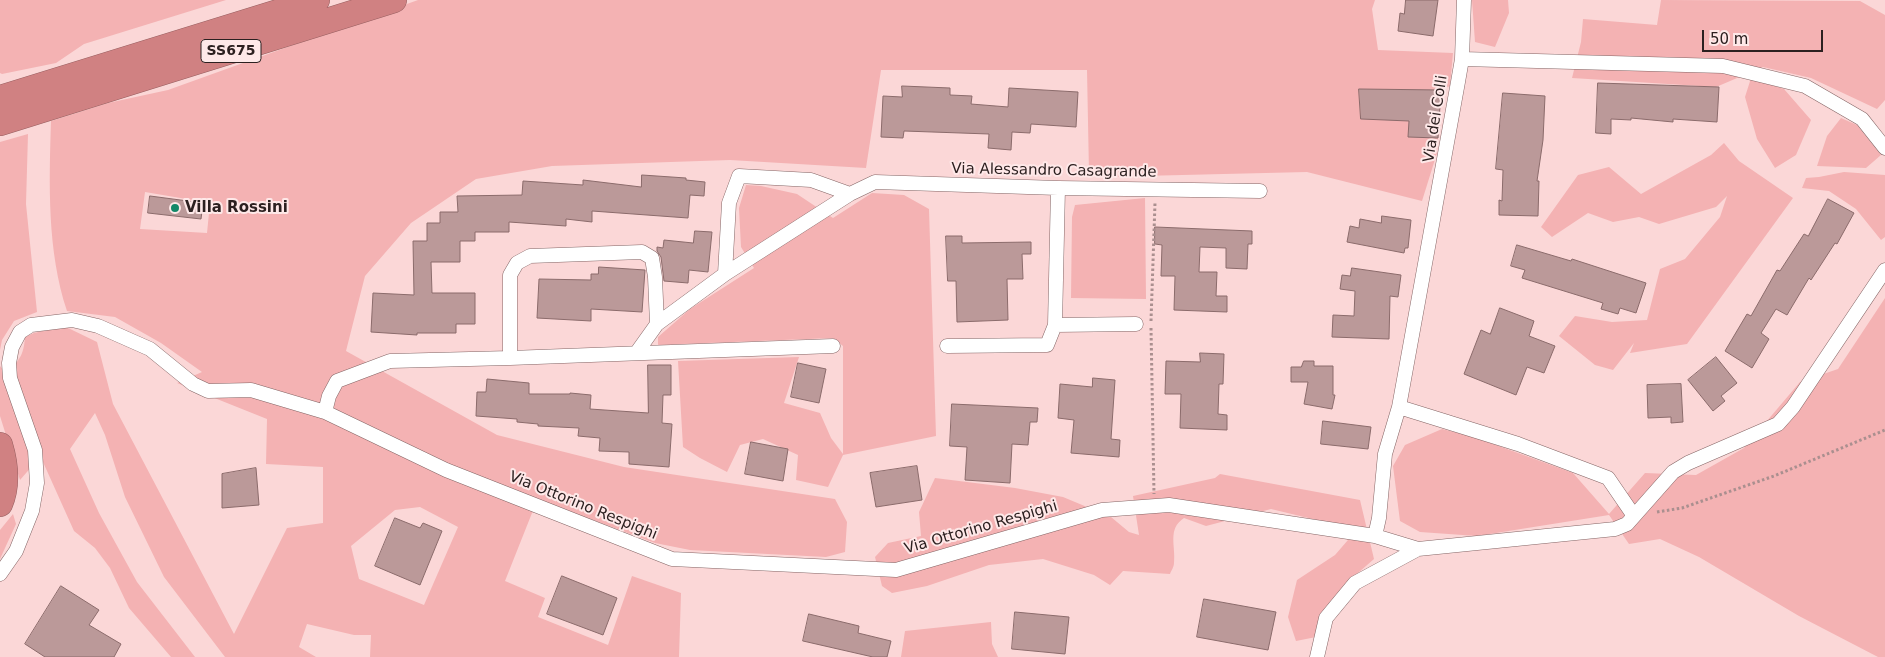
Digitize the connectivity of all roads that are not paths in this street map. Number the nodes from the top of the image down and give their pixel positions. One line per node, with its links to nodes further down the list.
1 (317, 0): 5 (highway, SS675)
2 (394, 0): 7 (highway, SS675)
3 (1464, 0): 4 (street)
4 (1462, 59): 8 (street, Via dei Colli); 21 (street, Via dei Colli)
5 (12, 89): 6 (highway, SS675)
6 (0, 98)
7 (10, 120)
8 (1885, 148)
9 (1058, 188): 10 (street, Via Alessandro Casagrande); 11 (street, Via Alessandro Casagrande); 16 (street)
10 (1260, 191)
11 (850, 194): 13 (street, Via Alessandro Casagrande); 13 (street)
12 (1885, 270): 25 (street)
13 (724, 274): 14 (street, Via Alessandro Casagrande)
14 (657, 324): 19 (street, Via Alessandro Casagrande); 20 (street)
15 (1136, 324): 16 (street)
16 (1055, 325): 18 (street)
17 (833, 346): 19 (street)
18 (947, 346)
19 (637, 352): 20 (street)
20 (510, 358): 22 (street)
21 (1400, 407): 25 (street); 26 (street, Via dei Colli)
22 (325, 412): 26 (street, Via Ottorino Respighi); 28 (street, Via Ottorino Respighi)
23 (0, 445): 24 (highway)
24 (0, 504)
25 (1634, 516): 27 (street)
26 (1375, 536): 27 (street, Via Ottorino Respighi)
27 (1418, 549): 29 (street)
28 (0, 574)
29 (1317, 657)

